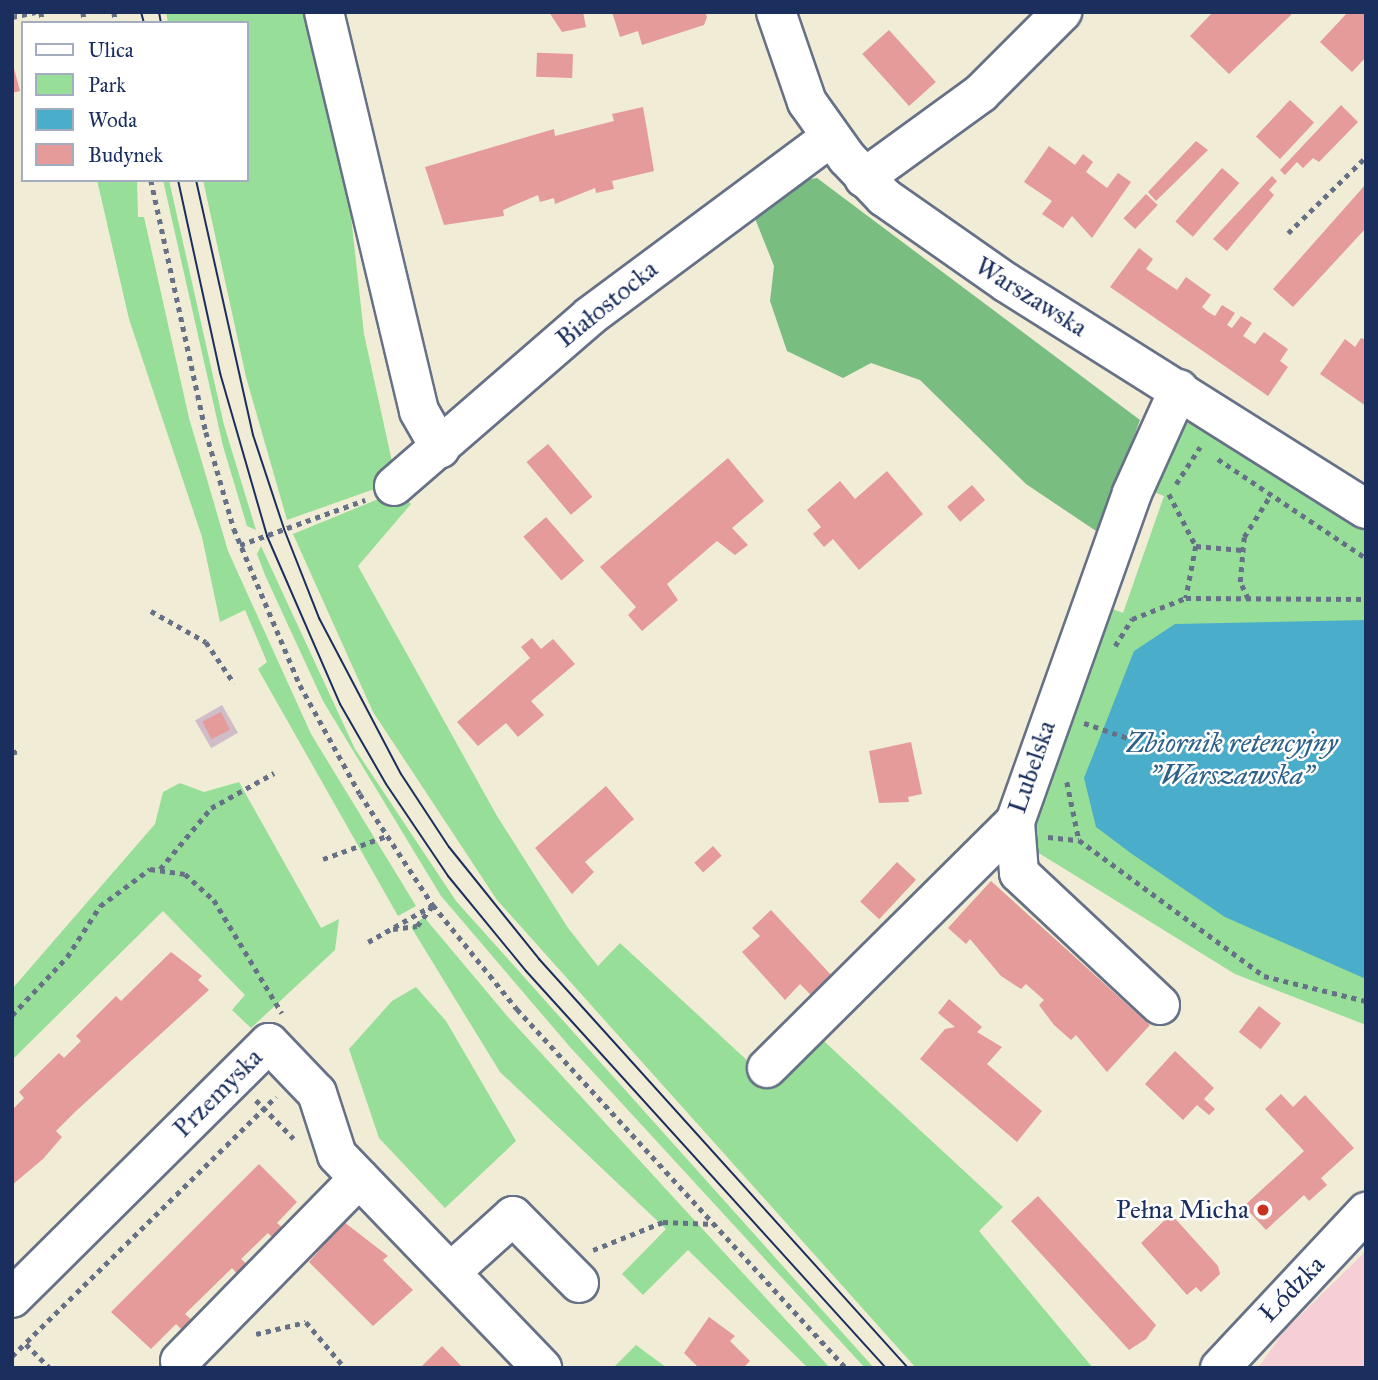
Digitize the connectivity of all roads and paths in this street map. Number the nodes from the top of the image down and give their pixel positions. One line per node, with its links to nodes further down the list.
1 (35, 12): 5 (path)
2 (324, 12): 13 (street)
3 (776, 12): 6 (street, Warszawska)
4 (1062, 12): 8 (street)
5 (12, 17)
6 (831, 137): 8 (street, Warszawska); 13 (street, Białostocka)
7 (1366, 157): 10 (path)
8 (864, 178): 11 (street, Warszawska)
9 (151, 182): 16 (path)
10 (1288, 233)
11 (1179, 389): 15 (street, Warszawska); 32 (street, Lubelska)
12 (1200, 446): 17 (path)
13 (440, 448): 14 (street, Białostocka)
14 (394, 486): 16 (path)
15 (1366, 509)
16 (240, 545): 33 (path)
17 (1196, 546): 18 (path); 20 (path)
18 (1242, 550): 19 (path); 21 (path)
19 (1366, 558)
20 (1186, 598): 21 (path); 24 (path)
21 (1248, 599): 22 (path)
22 (1366, 599)
23 (151, 611): 25 (path)
24 (1111, 653)
25 (234, 682)
26 (1084, 710): 27 (path)
27 (1080, 721): 28 (path); 29 (path)
28 (1077, 732)
29 (1136, 741)
30 (274, 773): 35 (path)
31 (1068, 776): 39 (path)
32 (1015, 822): 40 (street); 43 (street, Lubelska)
33 (387, 835): 34 (path); 36 (path)
34 (323, 859)
35 (160, 869): 41 (path); 42 (path)
36 (433, 905): 37 (path); 37 (path); 47 (path)
37 (392, 929): 38 (path)
38 (368, 942)
39 (1366, 1001)
40 (1160, 1005)
41 (12, 1015)
42 (288, 1026)
43 (767, 1068)
44 (301, 1074): 45 (street, Przemyska); 50 (street, Przemyska); 52 (path)
45 (359, 1178): 48 (street, Przemyska); 54 (street)
46 (1366, 1212): 59 (street, Łódzka)
47 (716, 1224): 49 (path); 58 (path)
48 (452, 1271): 49 (street); 57 (street, Przemyska)
49 (570, 1274)
50 (12, 1298)
51 (256, 1334): 56 (path)
52 (26, 1344): 53 (path); 55 (path)
53 (12, 1356)
54 (180, 1361)
55 (50, 1368)
56 (345, 1368)
57 (542, 1368)
58 (846, 1368)
59 (1220, 1368)

